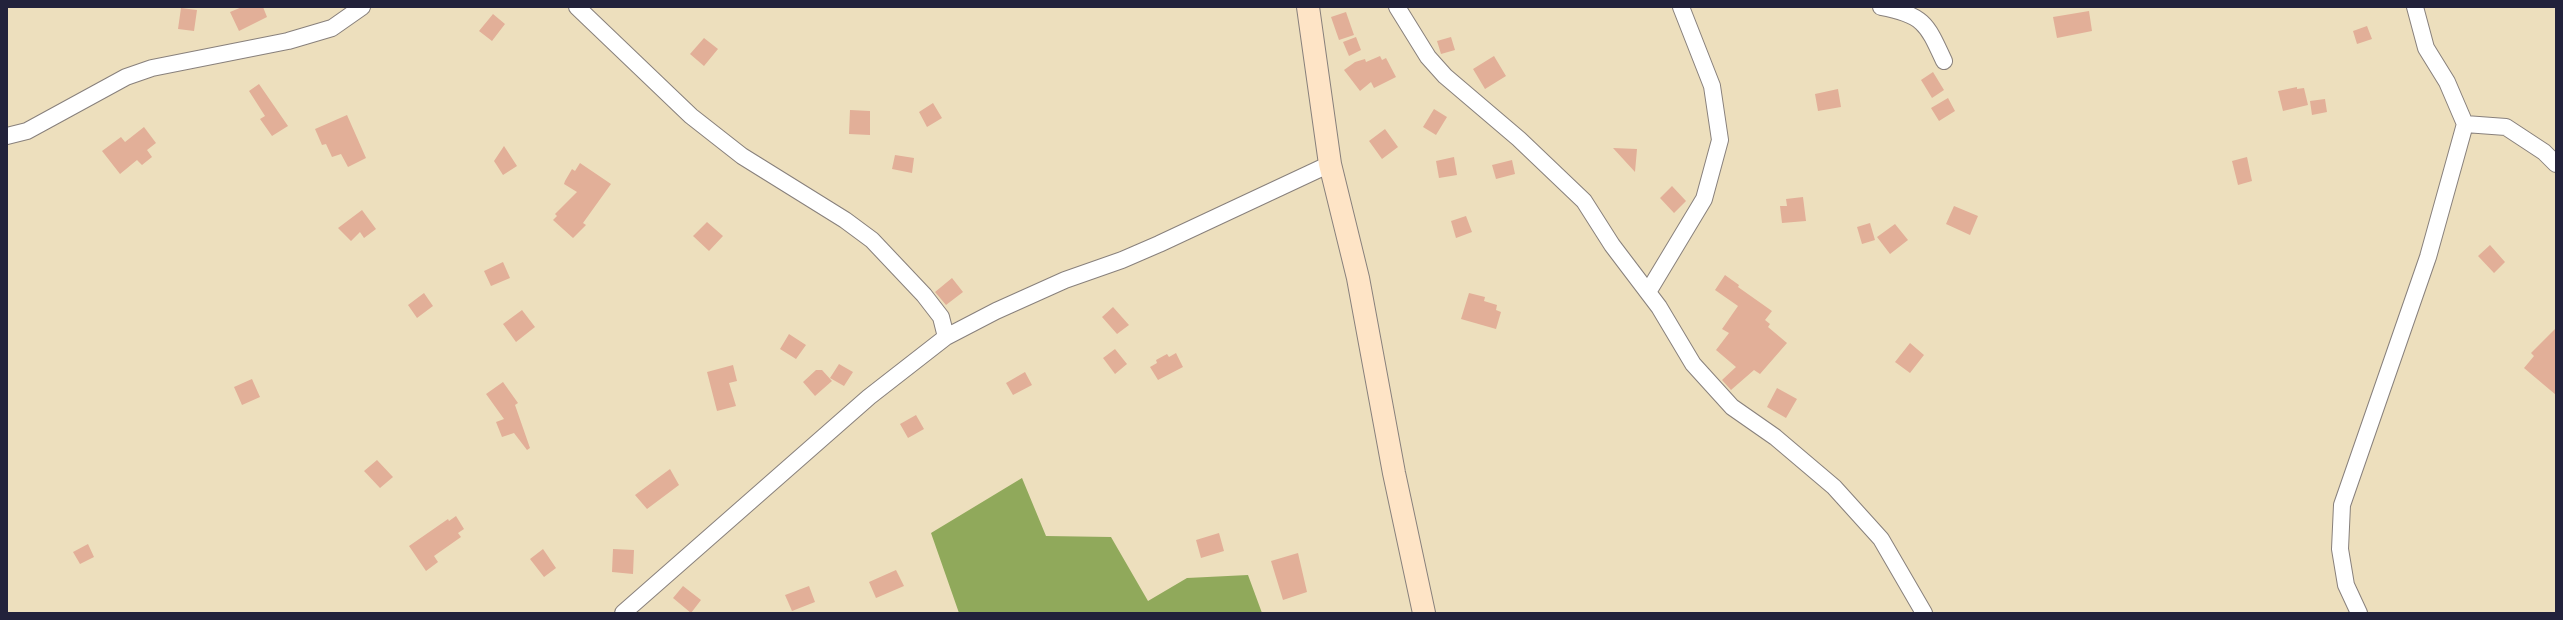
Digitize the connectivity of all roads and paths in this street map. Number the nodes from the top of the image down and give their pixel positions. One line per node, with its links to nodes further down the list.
1 (362, 7): 10 (street)
2 (577, 7): 15 (street)
3 (1308, 7): 12 (street)
4 (1397, 7): 14 (street)
5 (1681, 7): 14 (street)
6 (1881, 7): 8 (street)
7 (2415, 7): 9 (street)
8 (1944, 61)
9 (2465, 124): 11 (street); 19 (street)
10 (7, 136)
11 (2550, 149): 13 (street)
12 (1330, 164): 15 (street); 17 (street)
13 (2556, 164)
14 (1648, 292): 18 (street)
15 (946, 337): 16 (street)
16 (623, 613)
17 (1424, 613)
18 (1924, 613)
19 (2359, 613)

